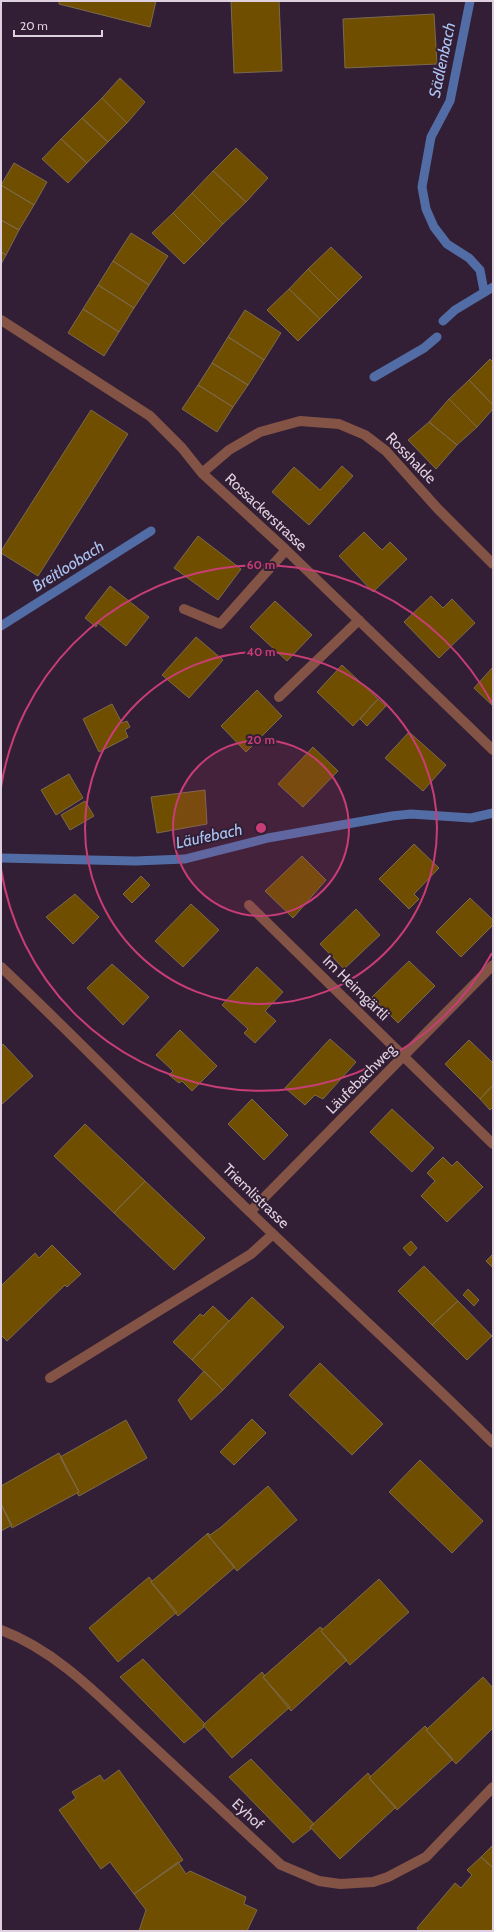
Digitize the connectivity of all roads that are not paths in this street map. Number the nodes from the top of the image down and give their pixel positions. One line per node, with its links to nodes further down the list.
1 (1, 320): 2 (street, Rossackerstrasse)
2 (202, 473): 3 (street, Rossackerstrasse); 4 (street, Rosshalde)
3 (286, 550): 5 (street); 6 (street, Rossackerstrasse)
4 (493, 564)
5 (184, 609)
6 (359, 620): 7 (street); 8 (street, Rossackerstrasse)
7 (279, 697)
8 (493, 750)
9 (249, 905): 12 (street, Im Heimgärtli)
10 (493, 965): 12 (street, Läufebachweg)
11 (1, 967): 14 (street, Triemlistrasse)
12 (405, 1056): 13 (street, Im Heimgärtli); 14 (street, Läufebachweg)
13 (493, 1144)
14 (250, 1212): 15 (street, Triemlistrasse)
15 (273, 1234): 16 (street); 17 (street, Triemlistrasse)
16 (50, 1378)
17 (493, 1443)
18 (1, 1630): 19 (street, Eyhof)
19 (493, 1787)

